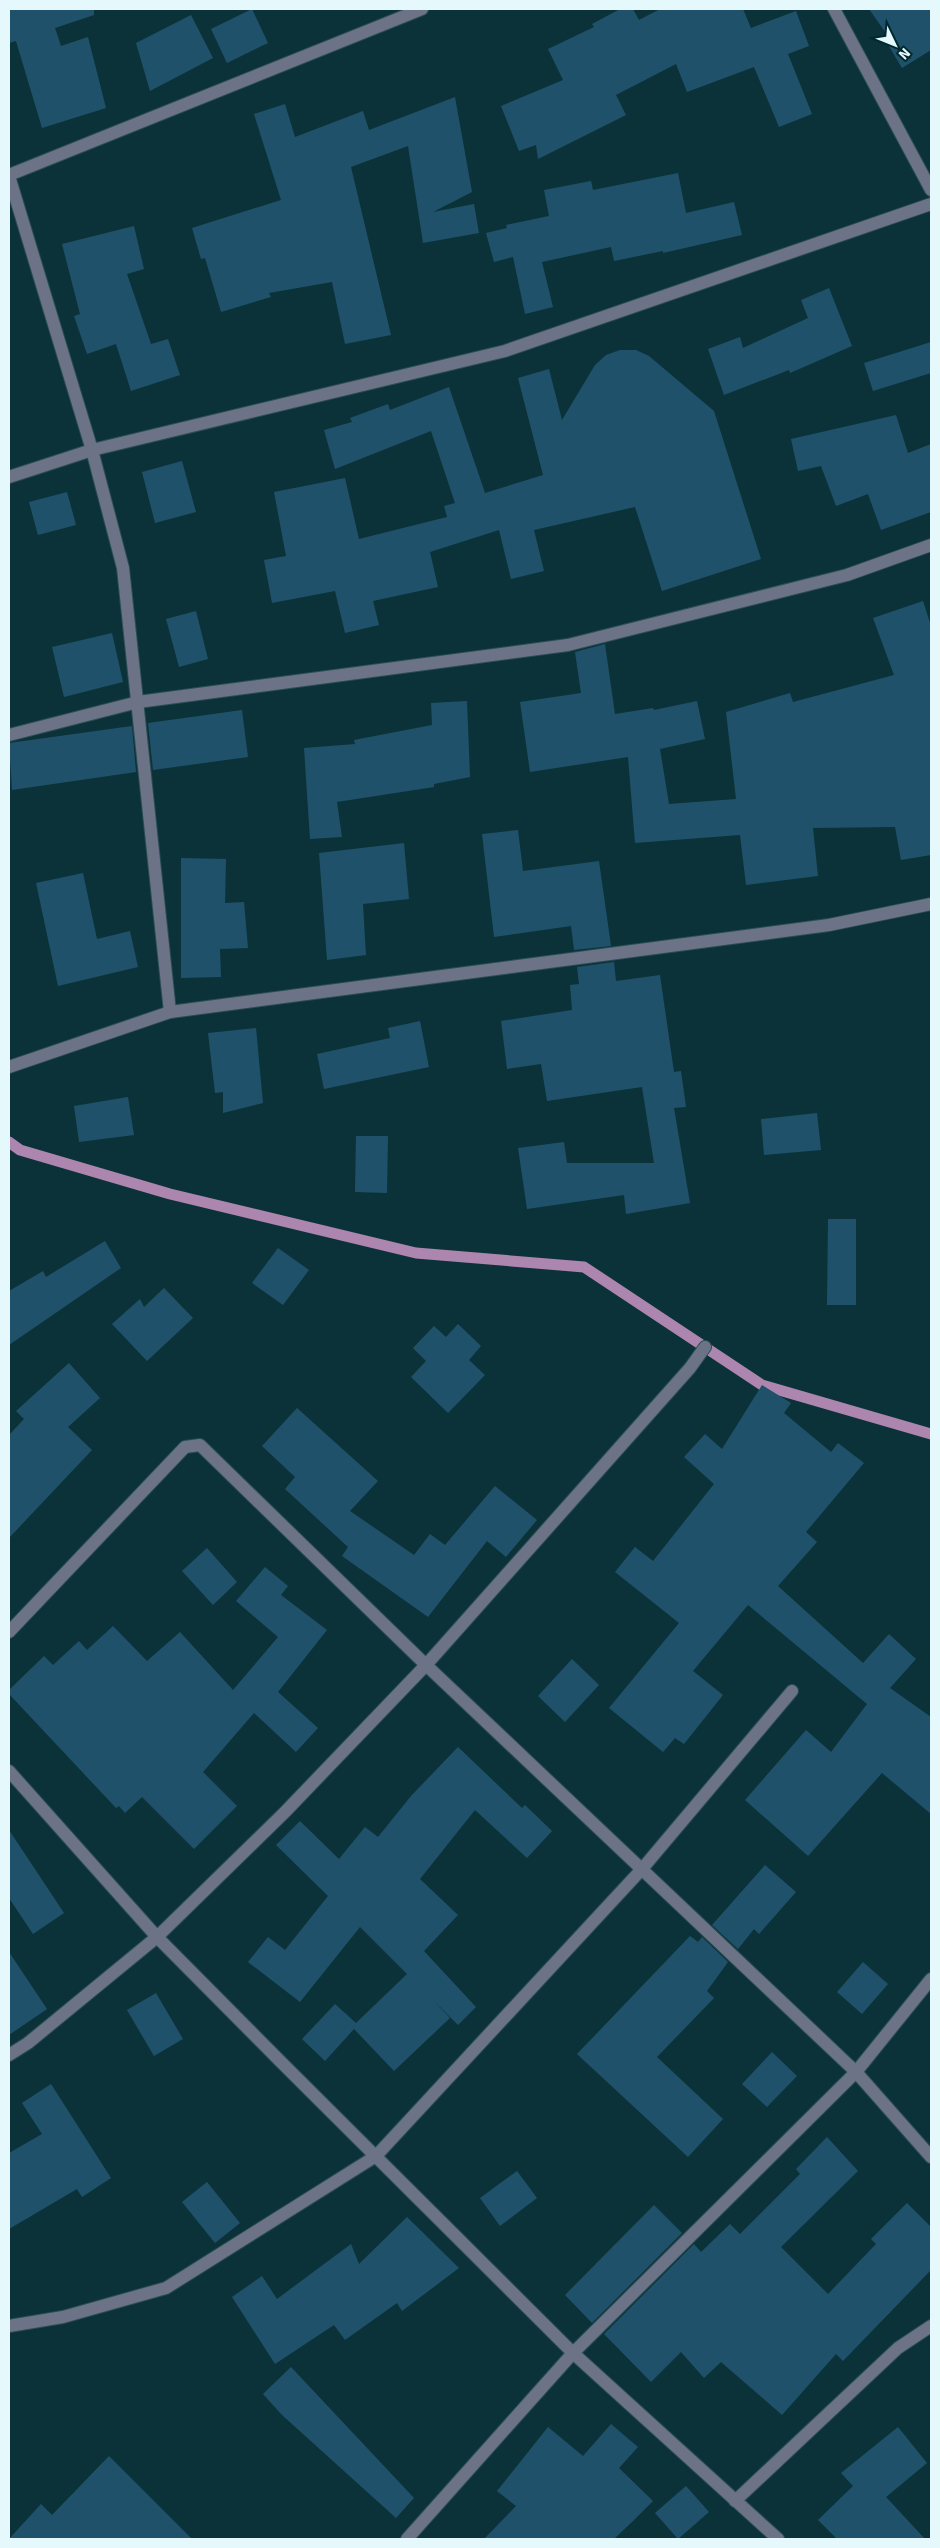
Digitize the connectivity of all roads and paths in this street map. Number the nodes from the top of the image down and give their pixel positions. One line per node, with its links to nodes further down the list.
1 (422, 9): 3 (street)
2 (834, 9): 4 (street)
3 (9, 176): 6 (street)
4 (931, 190)
5 (931, 204): 6 (street)
6 (92, 450): 7 (street); 9 (street)
7 (9, 478)
8 (931, 545): 9 (street)
9 (138, 702): 10 (street); 12 (street)
10 (9, 735)
11 (931, 904): 12 (street)
12 (170, 1012): 13 (street)
13 (9, 1067)
14 (705, 1347): 16 (street)
15 (9, 1632): 16 (street)
16 (426, 1664): 19 (street); 20 (street)
17 (792, 1691): 19 (street)
18 (9, 1771): 20 (street)
19 (642, 1869): 23 (street); 24 (street)
20 (157, 1937): 22 (street); 24 (street)
21 (931, 1979): 23 (street)
22 (9, 2055)
23 (856, 2072): 25 (street); 28 (street)
24 (376, 2156): 26 (street); 28 (street)
25 (931, 2157)
26 (9, 2326)
27 (931, 2326): 29 (street)
28 (573, 2353): 29 (street); 30 (street)
29 (735, 2501): 31 (street)
30 (407, 2539)
31 (778, 2539)

